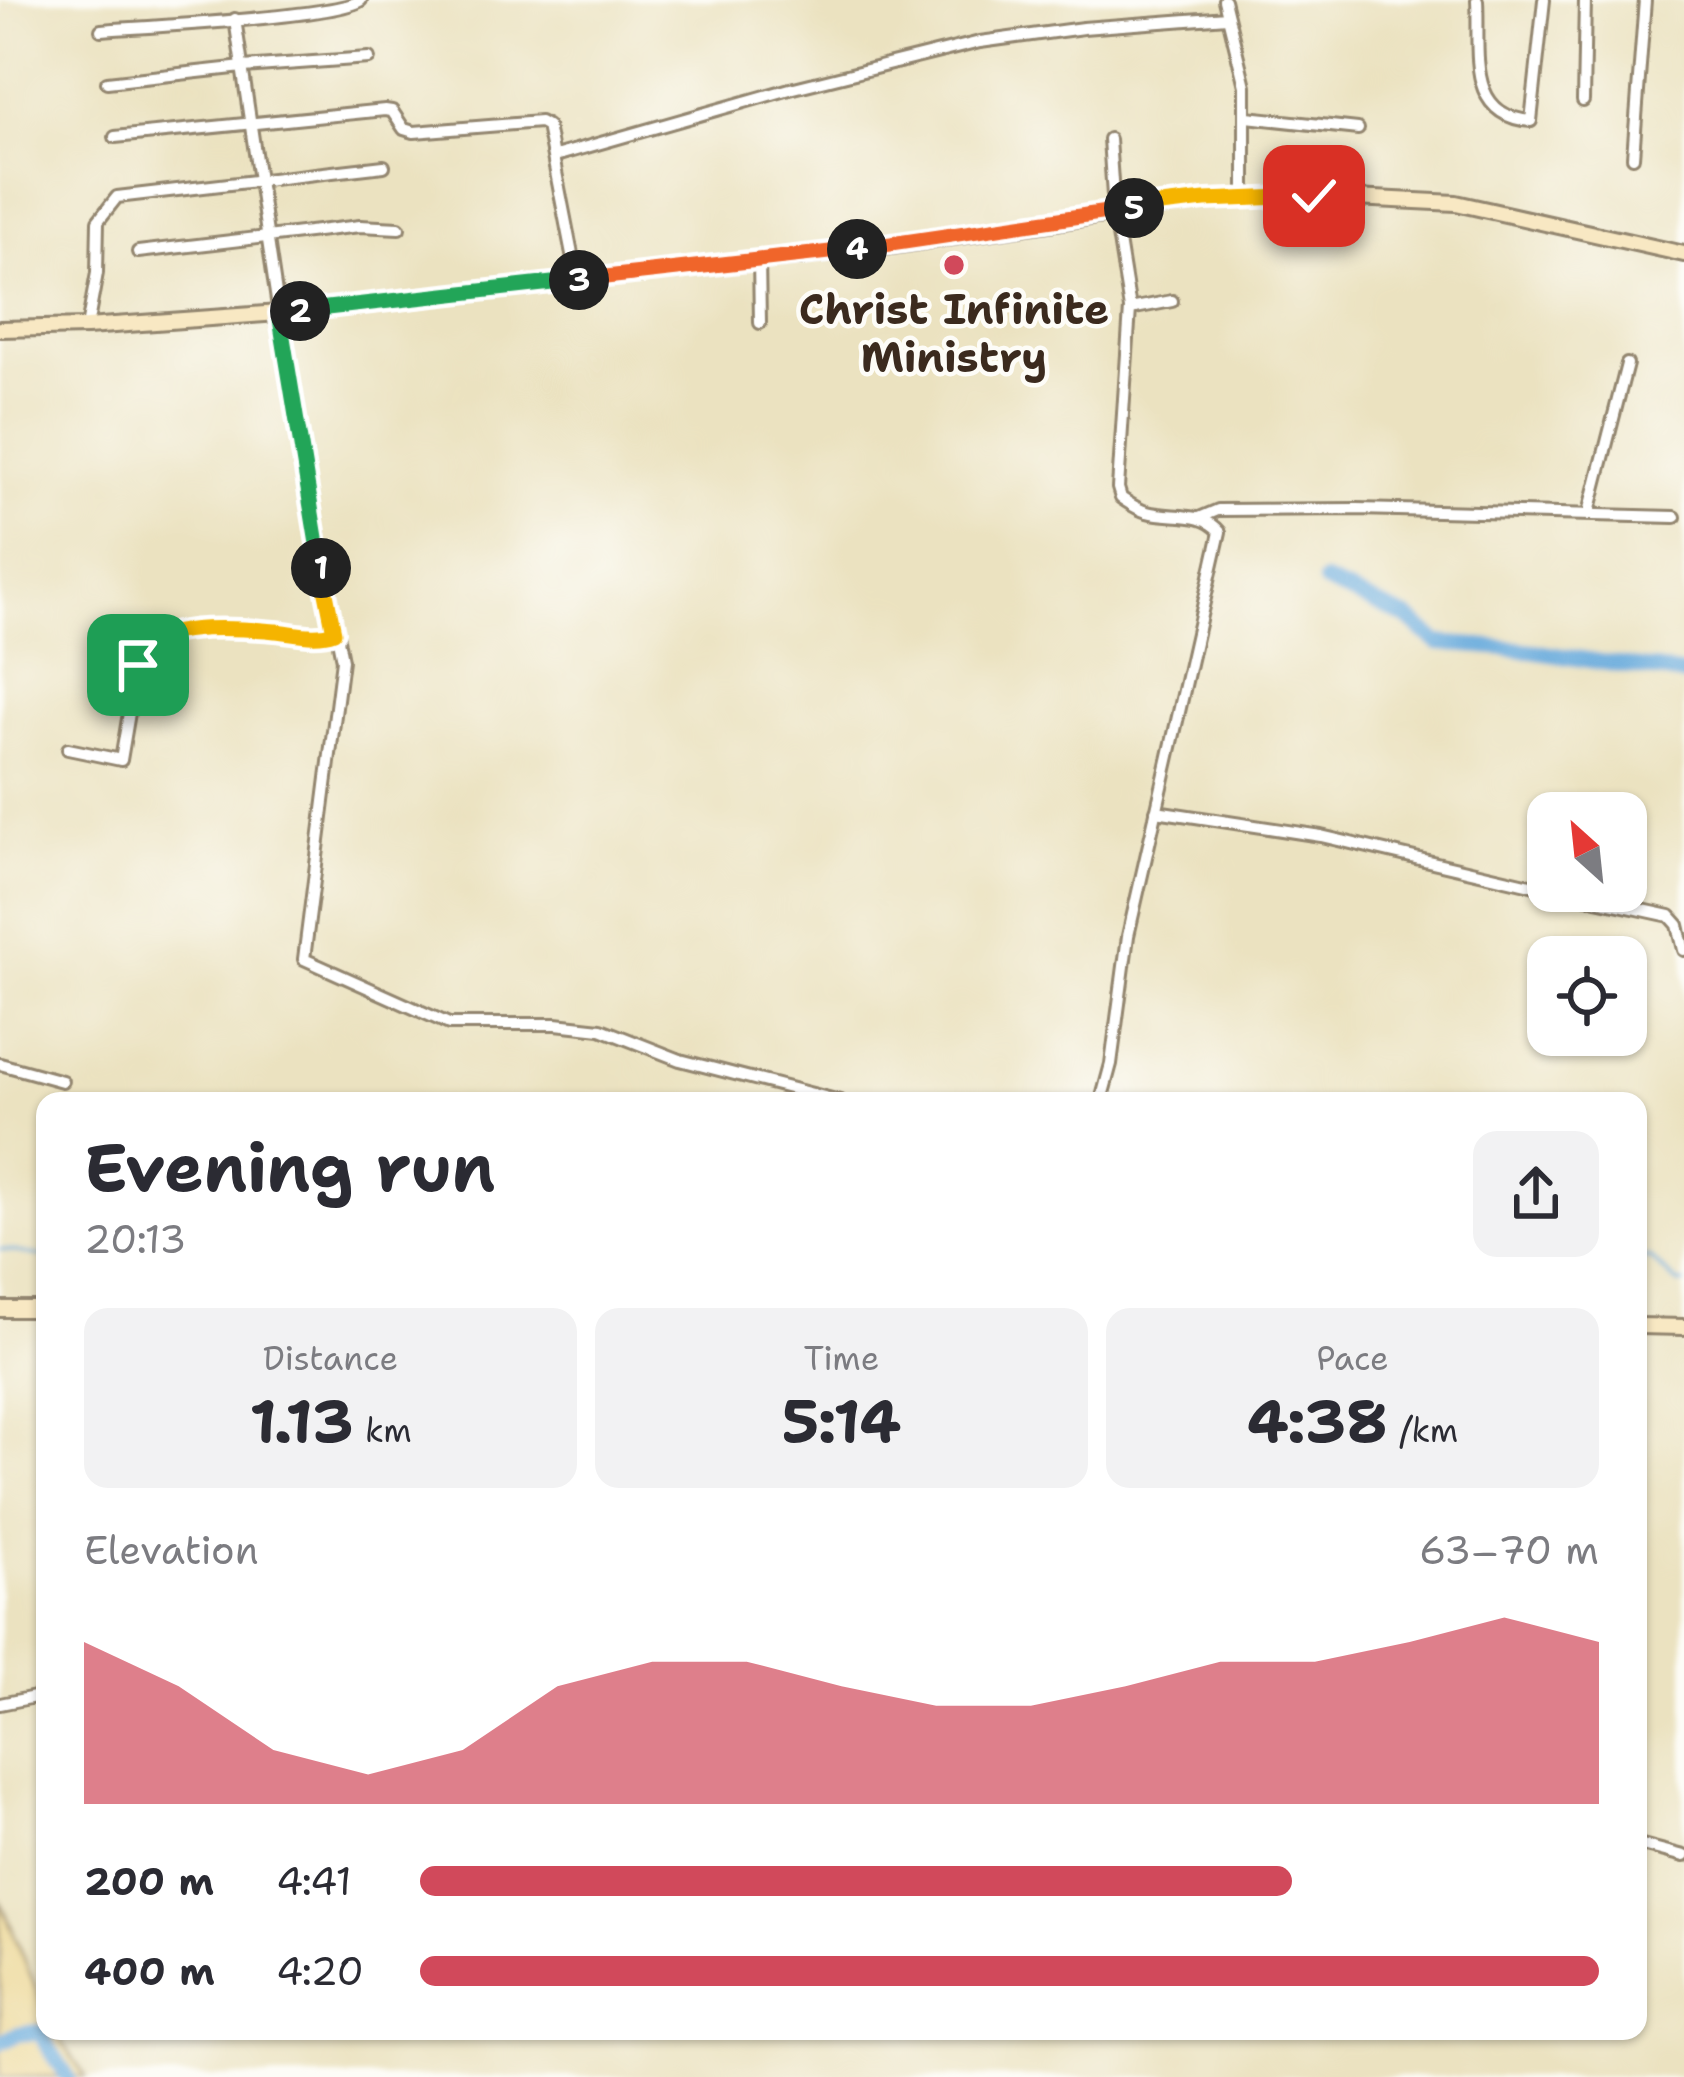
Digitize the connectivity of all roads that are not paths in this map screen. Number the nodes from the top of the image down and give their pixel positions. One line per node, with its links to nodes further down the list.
1 (361, 0): 8 (street)
2 (1224, 0): 7 (street)
3 (1477, 0): 4 (street)
4 (1544, 0)
5 (1585, 0): 13 (street)
6 (1645, 0): 20 (street)
7 (1227, 17): 14 (street); 19 (street)
8 (235, 20): 9 (street); 11 (street)
9 (100, 30)
10 (369, 58): 11 (street)
11 (243, 67): 12 (street); 15 (street)
12 (107, 82)
13 (1582, 100)
14 (1247, 117): 16 (street); 23 (street)
15 (250, 123): 17 (street); 19 (street); 22 (street)
16 (1358, 130)
17 (116, 136)
18 (1109, 139): 24 (street)
19 (555, 157): 30 (street)
20 (1633, 157)
21 (384, 166): 22 (street)
22 (260, 180): 26 (street); 35 (street)
23 (1245, 199): 24 (street); 28 (street)
24 (1114, 210): 29 (street); 32 (street)
25 (400, 228): 26 (street)
26 (268, 238): 27 (street); 33 (street)
27 (138, 252)
28 (1684, 254)
29 (758, 258): 30 (street); 34 (street)
30 (577, 280): 33 (street)
31 (1172, 301): 32 (street)
32 (1130, 309): 40 (street)
33 (279, 313): 35 (street); 41 (street)
34 (760, 323)
35 (87, 327): 36 (street)
36 (0, 328)
37 (1628, 364): 38 (street)
38 (1589, 514): 39 (street); 40 (street)
39 (1675, 517)
40 (1199, 518): 43 (street)
41 (334, 632): 42 (street); 49 (street)
42 (68, 749)
43 (1156, 811): 44 (street); 50 (street)
44 (1527, 884)
45 (1647, 911): 46 (street)
46 (1684, 950)
47 (0, 1064): 48 (street)
48 (62, 1081)
49 (805, 1092)
50 (1103, 1092)
51 (0, 1309): 52 (street)
52 (36, 1309)
53 (1647, 1326): 54 (street)
54 (1684, 1327)
55 (36, 1697): 56 (street)
56 (0, 1704)
57 (1647, 1846): 58 (street)
58 (1684, 1856)

